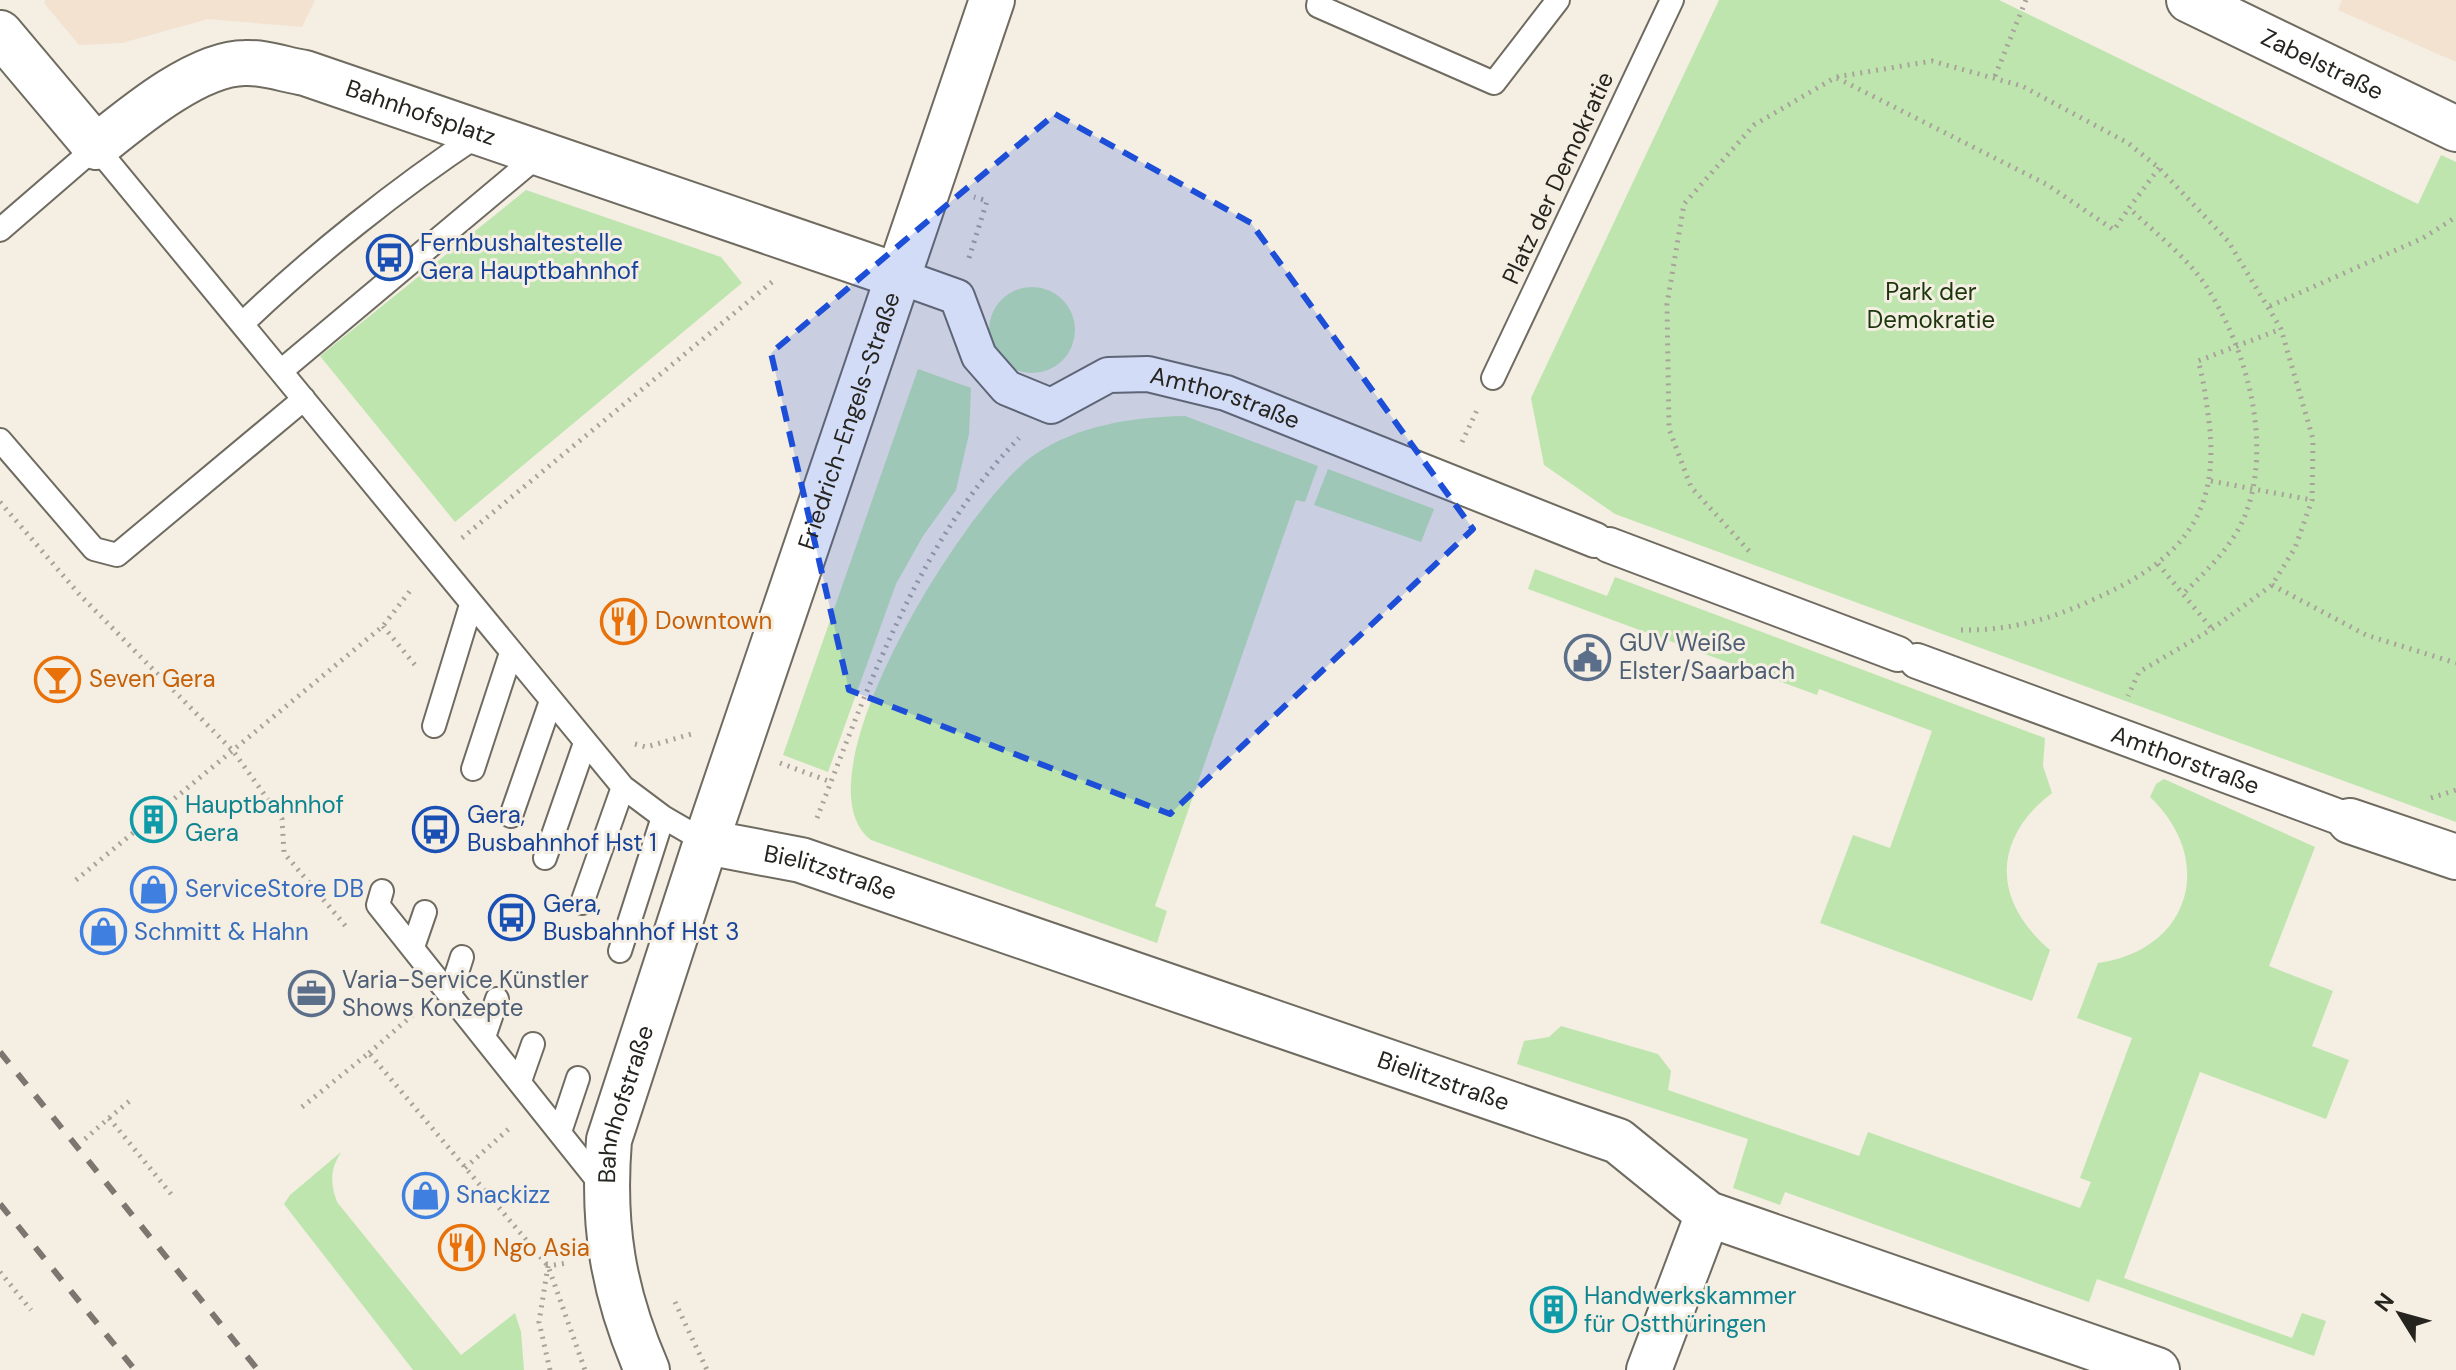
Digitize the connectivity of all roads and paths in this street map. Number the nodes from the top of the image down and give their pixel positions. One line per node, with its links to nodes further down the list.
1 (992, 0): 19 (street, Friedrich-Engels-Straße)
2 (1319, 0): 3 (lane)
3 (1558, 0)
4 (1672, 0): 25 (lane, Platz der Demokratie)
5 (2026, 0): 8 (path)
6 (2189, 0): 10 (street, Zabelstraße)
7 (0, 33): 12 (street)
8 (1995, 76): 9 (path); 14 (path)
9 (1836, 77): 15 (path); 34 (path)
10 (2456, 129)
11 (480, 134): 12 (street, Bahnhofsplatz); 13 (street, Bahnhofsplatz); 21 (lane)
12 (96, 147): 17 (lane); 21 (lane)
13 (540, 154): 18 (street, Bahnhofsplatz); 24 (lane)
14 (2159, 168): 15 (path); 20 (path)
15 (2129, 208): 23 (path)
16 (2456, 217): 20 (path)
17 (0, 230)
18 (819, 249): 19 (street, Bahnhofsplatz); 35 (path)
19 (901, 277): 27 (street); 56 (street, Friedrich-Engels-Straße)
20 (2270, 306): 22 (path)
21 (242, 324): 24 (lane)
22 (2281, 329): 23 (path); 32 (path)
23 (2238, 347): 29 (path); 31 (path)
24 (281, 371): 26 (lane)
25 (1493, 378): 30 (path)
26 (304, 399): 28 (lane); 35 (lane)
27 (1051, 406): 30 (street, Amthorstraße); 59 (path)
28 (0, 440)
29 (2211, 481): 31 (path); 36 (path)
30 (1442, 482): 48 (street, Amthorstraße)
31 (2252, 489): 32 (path); 38 (path)
32 (2312, 500): 37 (path)
33 (0, 502): 50 (path)
34 (1751, 553)
35 (434, 561): 39 (lane); 50 (path)
36 (2158, 564): 38 (path); 41 (path)
37 (2272, 585): 40 (path); 43 (path)
38 (2183, 594): 40 (path)
39 (471, 605): 42 (lane); 46 (lane)
40 (2212, 629): 48 (path)
41 (1947, 630)
42 (511, 653): 44 (lane); 51 (lane)
43 (2456, 663)
44 (551, 701): 49 (lane); 53 (lane)
45 (700, 718): 47 (path)
46 (434, 726)
47 (695, 733)
48 (2112, 734): 55 (street, Amthorstraße)
49 (585, 743): 52 (lane); 58 (lane)
50 (233, 751): 60 (path); 64 (path)
51 (473, 769)
52 (623, 787): 54 (lane); 62 (lane)
53 (511, 816)
54 (663, 817): 56 (lane); 66 (lane)
55 (2350, 821): 57 (street, Amthorstraße)
56 (706, 842): 59 (street, Bielitzstraße); 81 (street, Bahnhofstraße)
57 (2456, 857)
58 (545, 858)
59 (801, 860): 83 (street, Bielitzstraße)
60 (76, 880)
61 (382, 891): 65 (lane)
62 (582, 903)
63 (425, 912): 65 (lane)
64 (350, 932)
65 (413, 947): 68 (lane)
66 (620, 951)
67 (462, 957): 68 (lane)
68 (450, 994): 71 (lane)
69 (497, 999): 71 (lane)
70 (407, 1001): 73 (path)
71 (484, 1037): 75 (lane)
72 (533, 1044): 75 (lane)
73 (369, 1053): 77 (path); 88 (path)
74 (578, 1078): 79 (lane)
75 (520, 1081): 79 (lane)
76 (132, 1099): 78 (path)
77 (302, 1107)
78 (109, 1118): 80 (path); 82 (path)
79 (560, 1132): 81 (lane)
80 (85, 1139)
81 (605, 1190): 89 (street, Bahnhofstraße)
82 (171, 1194)
83 (1708, 1214): 90 (street); 91 (street, Bielitzstraße)
84 (0, 1272): 85 (path)
85 (31, 1310)
86 (542, 1338): 87 (path)
87 (550, 1370)
88 (585, 1370)
89 (647, 1370)
90 (1649, 1370)
91 (2157, 1370)

